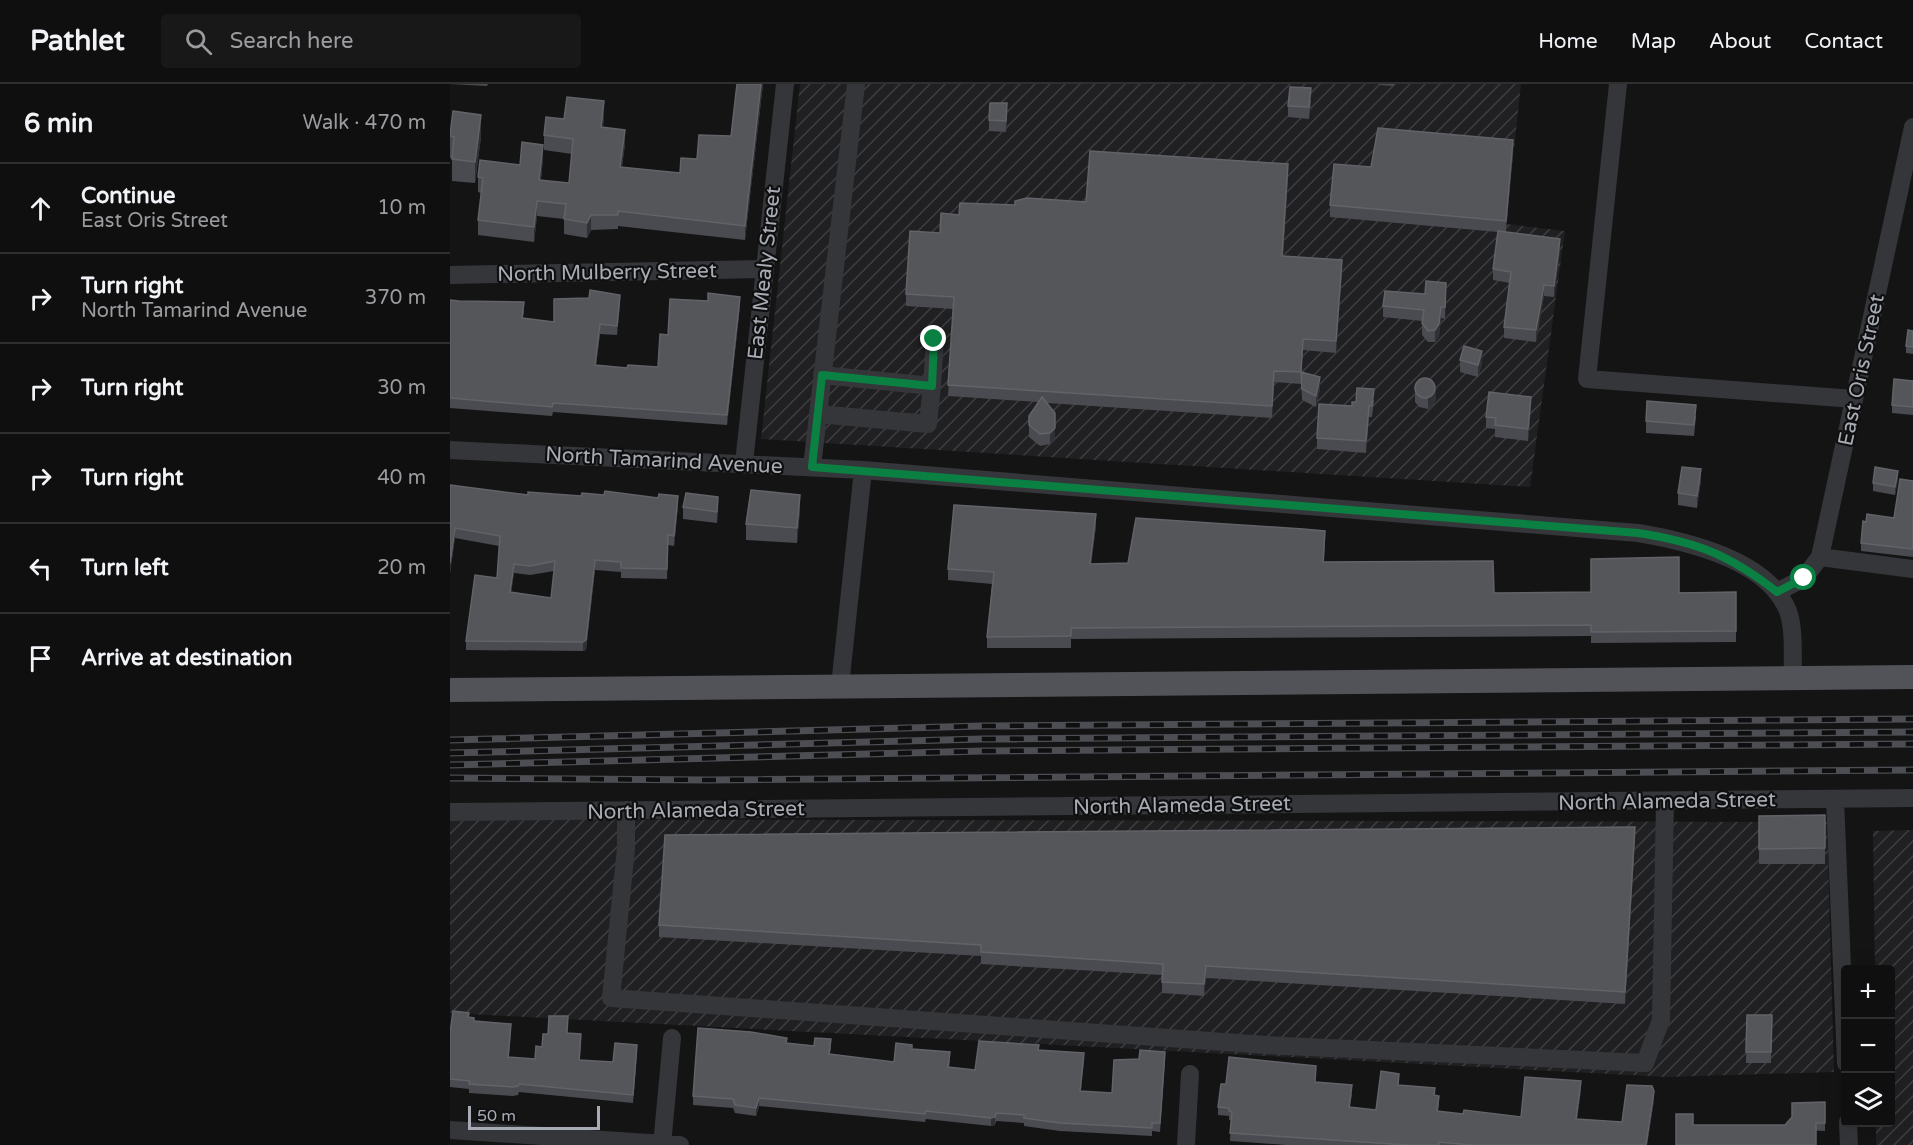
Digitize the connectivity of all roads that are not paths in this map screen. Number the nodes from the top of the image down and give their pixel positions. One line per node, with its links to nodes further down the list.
1 (785, 84): 6 (street, East Mealy Street)
2 (856, 84): 9 (street)
3 (1618, 84): 11 (street)
4 (1913, 127): 5 (street, East Oris Street)
5 (1910, 167): 11 (street, East Oris Street)
6 (765, 269): 7 (street, North Mulberry Street); 14 (street, East Mealy Street)
7 (450, 275)
8 (934, 339): 10 (street)
9 (822, 375): 10 (street); 12 (street)
10 (932, 386): 12 (street)
11 (1854, 399): 17 (street, East Oris Street)
12 (818, 414): 15 (street)
13 (450, 450): 14 (street, North Tamarind Avenue)
14 (744, 463): 15 (street, North Tamarind Avenue)
15 (812, 467): 16 (street, North Tamarind Avenue)
16 (863, 470): 19 (street, North Tamarind Avenue); 22 (street)
17 (1820, 557): 18 (street); 19 (street, East Oris Street)
18 (1913, 569)
19 (1777, 592): 21 (street, North Tamarind Avenue)
20 (1913, 676): 21 (main road)
21 (1793, 680): 22 (main road)
22 (840, 686): 23 (main road)
23 (450, 690)
24 (1913, 798): 25 (street, North Alameda Street)
25 (1835, 799): 26 (street, North Alameda Street); 29 (street)
26 (1665, 801): 27 (street, North Alameda Street); 27 (street)
27 (626, 810): 28 (street, North Alameda Street)
28 (450, 812)
29 (1843, 1019)
30 (672, 1038): 34 (street)
31 (1190, 1074): 35 (street)
32 (1848, 1127): 36 (street)
33 (450, 1130): 34 (street)
34 (668, 1145)
35 (1186, 1145)
36 (1849, 1145)

